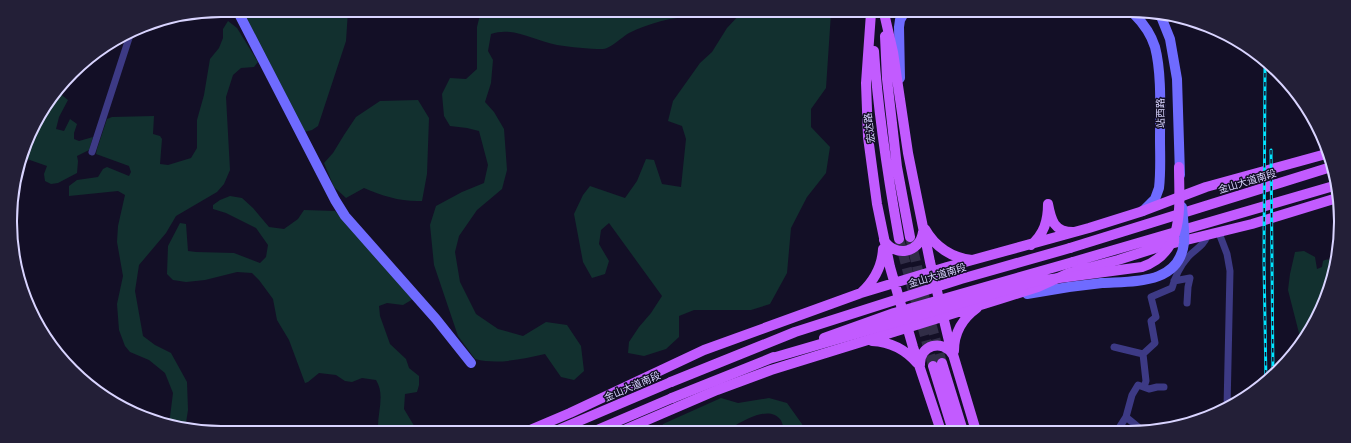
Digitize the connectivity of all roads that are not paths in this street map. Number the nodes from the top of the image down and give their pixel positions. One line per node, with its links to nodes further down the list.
1 (241, 17): 41 (street)
2 (871, 17): 22 (main road)
3 (871, 17): 24 (main road, 宏达路)
4 (884, 17): 23 (main road)
5 (885, 17): 10 (main road)
6 (902, 17): 10 (street)
7 (1137, 17): 17 (street, 站西路)
8 (1162, 20): 13 (street, bridge)
9 (129, 39): 11 (street)
10 (899, 92): 18 (main road)
11 (92, 152)
12 (1323, 155): 17 (main road)
13 (1179, 167): 31 (street, bridge); 40 (main road, bridge)
14 (1327, 169): 50 (main road, 金山大道南段, bridge)
15 (1331, 187): 40 (main road, bridge)
16 (1333, 199): 20 (main road)
17 (1140, 212): 19 (main road)
18 (923, 226): 22 (main road); 26 (main road); 27 (main road)
19 (1075, 232): 25 (main road); 25 (main road)
20 (1219, 232): 21 (main road); 45 (street)
21 (1207, 236): 28 (street); 31 (main road)
22 (883, 237): 29 (main road); 30 (main road)
23 (910, 237)
24 (899, 239)
25 (1031, 245): 26 (main road)
26 (976, 260): 27 (main road)
27 (932, 273): 29 (main road); 34 (main road)
28 (1174, 281): 32 (street); 38 (street)
29 (894, 283): 30 (main road); 35 (main road)
30 (861, 293): 46 (main road)
31 (1000, 299): 33 (main road)
32 (1187, 303)
33 (982, 305): 34 (main road); 39 (main road)
34 (944, 317): 35 (main road); 39 (main road)
35 (908, 328): 36 (main road); 42 (main road)
36 (860, 343): 42 (main road); 52 (main road)
37 (1114, 347): 38 (street)
38 (1143, 354): 43 (street)
39 (954, 358): 42 (main road); 56 (main road)
40 (769, 359): 51 (main road, bridge)
41 (471, 363)
42 (920, 367): 53 (main road)
43 (1144, 387): 44 (street); 47 (street)
44 (1164, 387)
45 (1227, 401)
46 (570, 413): 48 (main road); 49 (main road)
47 (1126, 417): 57 (street); 58 (street)
48 (539, 426)
49 (548, 426)
50 (567, 426)
51 (606, 426)
52 (633, 426)
53 (939, 426)
54 (952, 426): 55 (main road)
55 (961, 426)
56 (974, 426)
57 (1120, 426)
58 (1137, 426)

